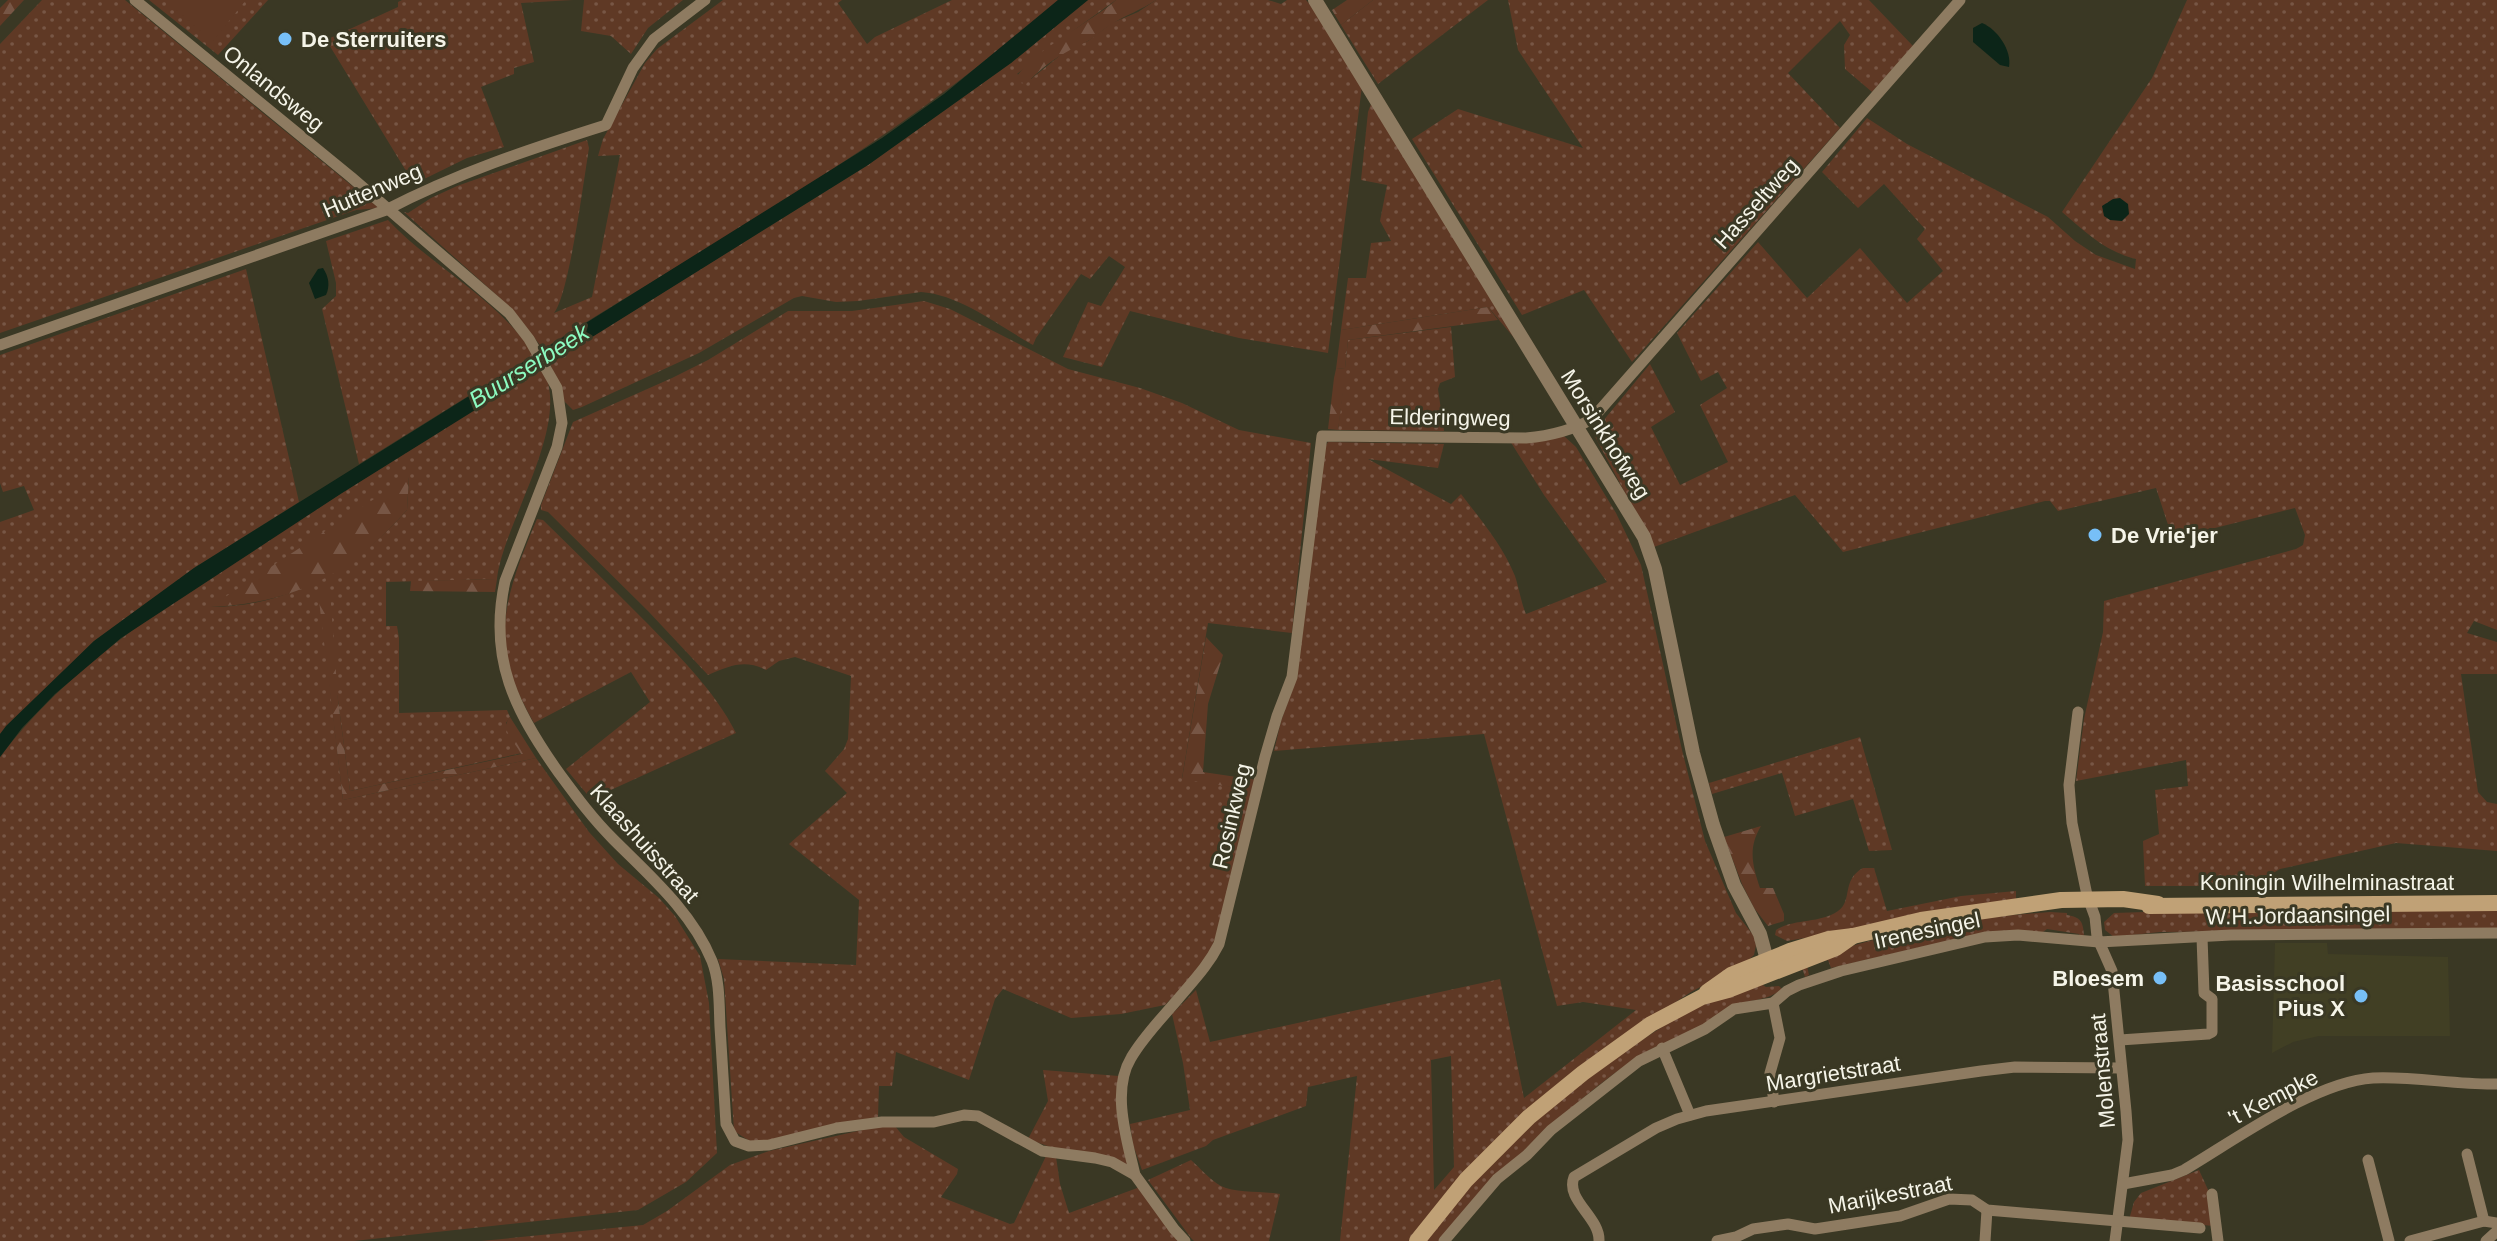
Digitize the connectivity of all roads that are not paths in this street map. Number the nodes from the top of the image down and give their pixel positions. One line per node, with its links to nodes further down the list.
1 (135, 0): 5 (street, Onlandsweg)
2 (705, 0): 5 (street, Huttenweg)
3 (1315, 0): 7 (street, Morsinkhofweg)
4 (1960, 0): 7 (street, Hasseltweg)
5 (386, 210): 6 (street, Huttenweg); 25 (street, Klaashuisstraat)
6 (0, 345)
7 (1576, 428): 8 (street, Elderingweg); 15 (street, Morsinkhofweg)
8 (1322, 436): 25 (street, Rosinkweg)
9 (2078, 712): 11 (street, Molenstraat)
10 (2497, 903): 11 (main road, Koningin Wilhelminastraat)
11 (2091, 905): 14 (street, Molenstraat); 15 (main road, Koningin Wilhelminastraat)
12 (2497, 933): 13 (street, W.H.Jordaansingel)
13 (2202, 937): 14 (street, W.H.Jordaansingel); 17 (street)
14 (2099, 942): 16 (street, Irenesingel); 17 (street, Molenstraat)
15 (1773, 962): 35 (main road, Koningin Wilhelminastraat)
16 (1773, 1003): 18 (street, Irenesingel); 21 (street)
17 (2120, 1040): 19 (street, Molenstraat)
18 (1662, 1048): 22 (street); 36 (street, Irenesingel)
19 (2121, 1068): 21 (street, Margrietstraat); 26 (street, Molenstraat)
20 (2497, 1084): 26 (street, 't Kempke)
21 (1774, 1102): 22 (street, Margrietstraat)
22 (1690, 1115): 37 (street, Margrietstraat)
23 (2467, 1154): 29 (street)
24 (2368, 1160): 42 (street)
25 (1135, 1175): 34 (street)
26 (2123, 1184): 30 (street, Molenstraat)
27 (2212, 1194): 41 (street)
28 (1987, 1210): 30 (street, Marijkestraat); 38 (street, Marijkestraat); 39 (street)
29 (2484, 1221): 31 (street); 43 (street)
30 (2118, 1222): 32 (street, Marijkestraat); 40 (street, Molenstraat)
31 (2497, 1223)
32 (2200, 1228)
33 (2497, 1231): 44 (street)
34 (1185, 1241)
35 (1417, 1241)
36 (1444, 1241)
37 (1599, 1241)
38 (1717, 1241)
39 (1985, 1241)
40 (2115, 1241)
41 (2218, 1241)
42 (2389, 1241)
43 (2410, 1241)
44 (2486, 1241)

